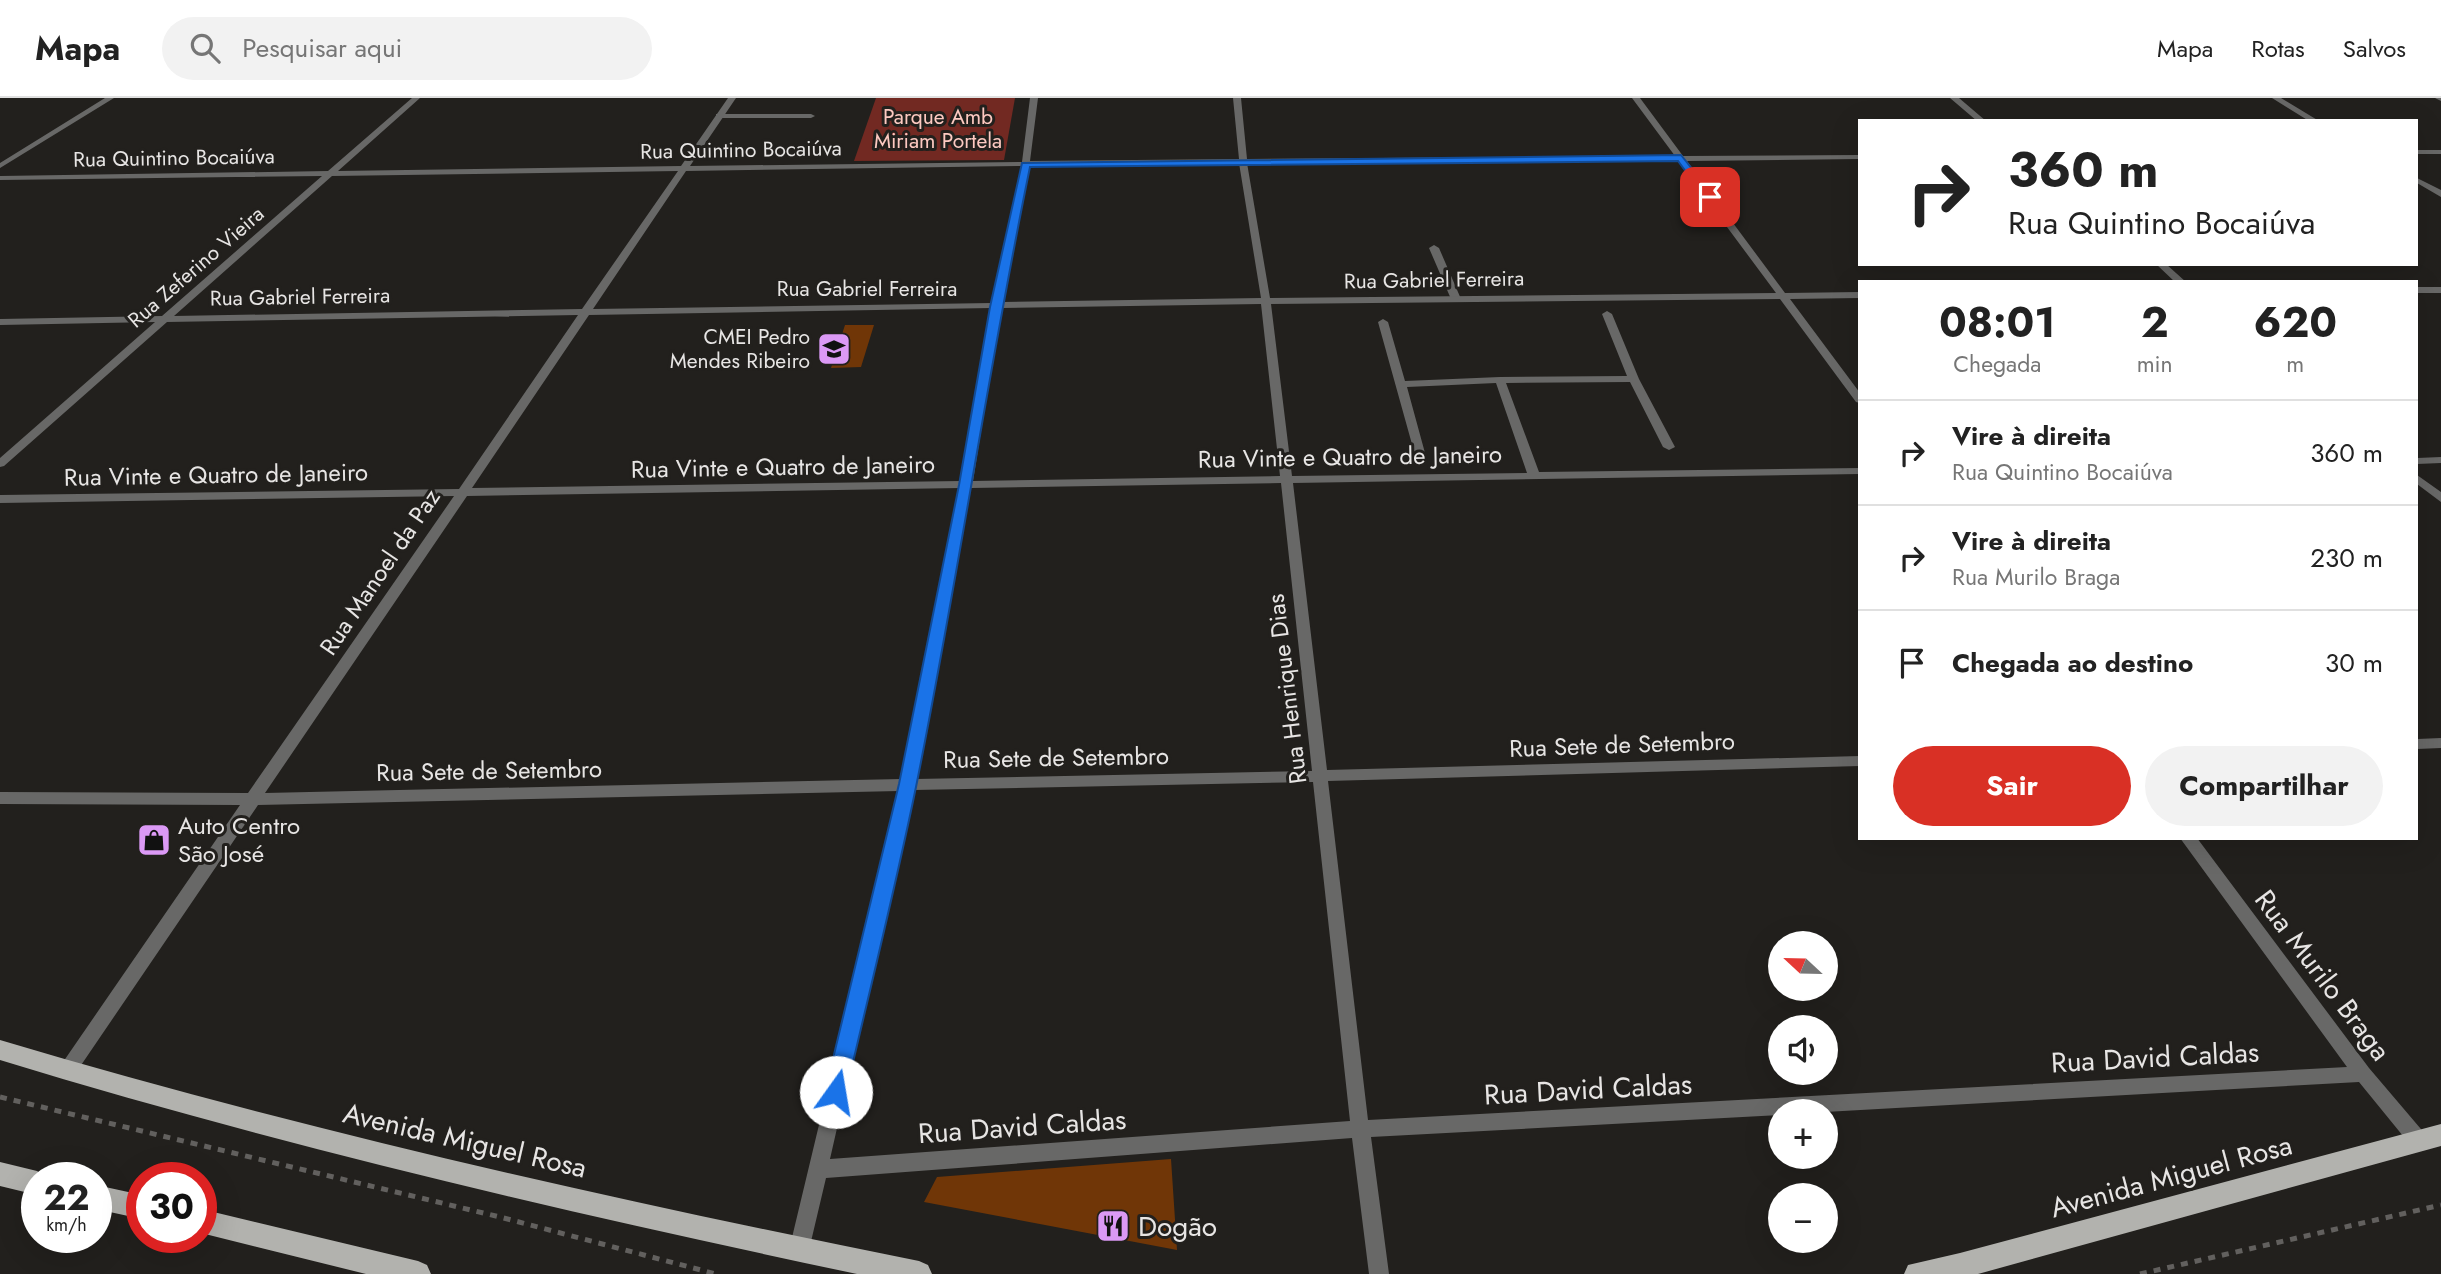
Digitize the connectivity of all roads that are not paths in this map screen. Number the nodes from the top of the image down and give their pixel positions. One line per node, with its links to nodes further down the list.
1 (110, 98): 19 (street)
2 (416, 98): 21 (street, Rua Zeferino Vieira)
3 (732, 98): 9 (street, Rua Manoel da Paz)
4 (1034, 98): 18 (street)
5 (1237, 98): 17 (street, Rua Henrique Dias)
6 (1636, 98): 15 (street)
7 (1954, 98): 11 (street)
8 (2276, 98): 12 (street)
9 (719, 116): 10 (street); 20 (street, Rua Manoel da Paz)
10 (811, 116)
11 (1980, 119)
12 (2312, 119)
13 (2418, 152): 14 (street)
14 (2441, 152)
15 (1681, 158): 16 (street, Rua Quintino Bocaiúva); 17 (street, Rua Quintino Bocaiúva); 30 (street)
16 (1858, 158)
17 (1243, 161): 18 (street, Rua Quintino Bocaiúva); 33 (street, Rua Henrique Dias)
18 (1026, 164): 20 (street, Rua Quintino Bocaiúva); 34 (street)
19 (0, 166)
20 (682, 169): 21 (street, Rua Quintino Bocaiúva); 35 (street, Rua Manoel da Paz)
21 (330, 173): 22 (street, Rua Quintino Bocaiúva); 37 (street, Rua Zeferino Vieira)
22 (0, 178)
23 (2418, 181): 24 (street)
24 (2441, 194)
25 (1434, 248): 32 (street)
26 (2162, 266): 27 (street)
27 (2179, 280)
28 (2418, 290): 29 (street)
29 (2441, 290)
30 (1783, 295): 31 (street, Rua Gabriel Ferreira); 32 (street, Rua Gabriel Ferreira); 43 (street)
31 (1858, 295)
32 (1456, 299): 33 (street, Rua Gabriel Ferreira)
33 (1266, 300): 34 (street, Rua Gabriel Ferreira); 51 (street, Rua Henrique Dias)
34 (996, 307): 35 (street, Rua Gabriel Ferreira); 53 (street)
35 (585, 311): 37 (street, Rua Gabriel Ferreira); 54 (street, Rua Manoel da Paz)
36 (1607, 314): 40 (street)
37 (164, 319): 38 (street, Rua Gabriel Ferreira); 48 (street, Rua Zeferino Vieira)
38 (0, 322)
39 (1383, 322): 42 (street)
40 (1634, 379): 41 (street); 44 (street)
41 (1500, 380): 42 (street); 50 (street)
42 (1401, 384): 45 (street)
43 (1858, 397)
44 (1669, 447)
45 (1419, 453)
46 (2441, 460): 47 (street)
47 (2418, 461)
48 (0, 464)
49 (1858, 471): 50 (street, Rua Vinte e Quatro de Janeiro)
50 (1534, 475): 51 (street, Rua Vinte e Quatro de Janeiro)
51 (1285, 479): 53 (street, Rua Vinte e Quatro de Janeiro); 60 (street, Rua Henrique Dias)
52 (2418, 479): 55 (street)
53 (966, 485): 54 (street, Rua Vinte e Quatro de Janeiro); 61 (street)
54 (463, 491): 56 (street, Rua Vinte e Quatro de Janeiro); 63 (street, Rua Manoel da Paz)
55 (2441, 498)
56 (0, 499)
57 (2441, 743): 58 (street)
58 (2418, 744)
59 (1858, 761): 60 (street, Rua Sete de Setembro)
60 (1320, 776): 61 (street, Rua Sete de Setembro); 68 (street, Rua Henrique Dias)
61 (908, 784): 63 (street, Rua Sete de Setembro); 70 (street)
62 (0, 798): 63 (street, Rua Sete de Setembro)
63 (252, 799): 66 (street, Rua Manoel da Paz)
64 (2189, 840): 67 (street, Rua Murilo Braga)
65 (0, 1050): 66 (main road, Avenida Miguel Rosa)
66 (67, 1071): 74 (main road, Avenida Miguel Rosa)
67 (2363, 1074): 68 (street, Rua David Caldas); 69 (street, Rua Murilo Braga)
68 (1360, 1129): 70 (street, Rua David Caldas); 77 (street, Rua Henrique Dias)
69 (2430, 1138): 78 (main road, Avenida Miguel Rosa)
70 (818, 1169): 74 (street)
71 (0, 1174): 72 (main road)
72 (21, 1179)
73 (217, 1225): 75 (main road)
74 (799, 1250): 76 (main road, Avenida Miguel Rosa)
75 (418, 1274)
76 (919, 1274)
77 (1380, 1274)
78 (1917, 1274)

